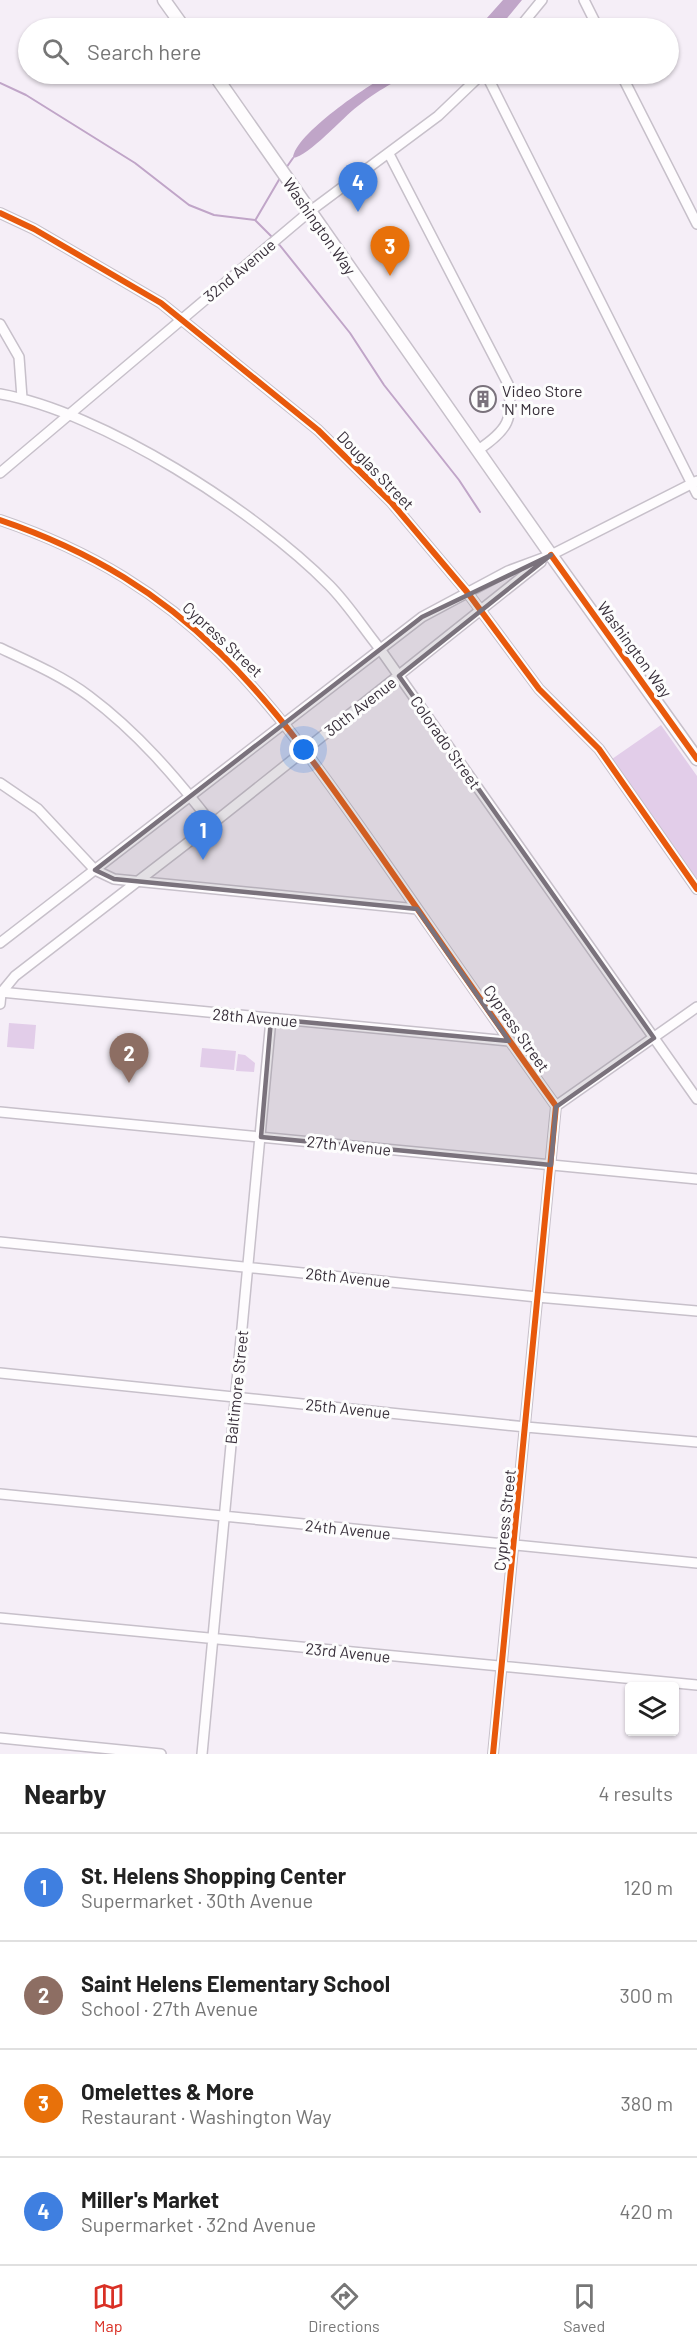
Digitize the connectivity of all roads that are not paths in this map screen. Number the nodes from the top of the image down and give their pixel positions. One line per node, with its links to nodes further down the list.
1 (164, 0): 4 (main road)
2 (542, 0): 5 (street)
3 (584, 0): 6 (street)
4 (177, 18)
5 (527, 18)
6 (593, 18)
7 (221, 84): 12 (main road, Washington Way)
8 (473, 84): 11 (street, 32nd Avenue)
9 (489, 84): 22 (street)
10 (626, 84): 14 (street)
11 (389, 154): 12 (street, 32nd Avenue); 20 (street)
12 (309, 212): 15 (street, 32nd Avenue); 20 (main road, Washington Way)
13 (0, 213): 15 (street, Douglas Street)
14 (697, 224)
15 (181, 318): 19 (street, 32nd Avenue); 26 (street, Douglas Street)
16 (0, 324): 18 (street)
17 (0, 394): 18 (street, Colorado Street)
18 (22, 398): 19 (street, Colorado Street)
19 (68, 415): 21 (street, 32nd Avenue); 29 (street, Colorado Street)
20 (478, 450): 25 (main road, Washington Way)
21 (0, 473)
22 (694, 482): 23 (street); 25 (street, 30th Avenue)
23 (697, 494)
24 (0, 520): 31 (street, Cypress Street)
25 (551, 555): 26 (street, 30th Avenue); 27 (street, 30th Avenue); 33 (main road, Washington Way)
26 (467, 592): 27 (street, Douglas Street); 29 (street, 30th Avenue)
27 (480, 610): 30 (street, 30th Avenue); 39 (street, Douglas Street)
28 (0, 648): 35 (street)
29 (380, 649): 30 (street, Colorado Street); 31 (street, 30th Avenue)
30 (399, 676): 32 (street, 30th Avenue); 46 (street, Colorado Street)
31 (284, 722): 32 (street, Cypress Street); 35 (street, 30th Avenue)
32 (305, 750): 36 (street, 30th Avenue); 40 (street, Cypress Street)
33 (697, 759)
34 (0, 783): 37 (street)
35 (190, 797): 36 (street); 37 (street, 30th Avenue)
36 (212, 824): 38 (street, 30th Avenue)
37 (94, 870): 38 (street); 41 (street, 30th Avenue)
38 (138, 882): 40 (street); 42 (street, 30th Avenue)
39 (697, 889)
40 (417, 909): 47 (street, Cypress Street)
41 (0, 943)
42 (1, 993): 43 (street); 45 (street, 28th Avenue)
43 (0, 1004)
44 (697, 1007): 46 (street)
45 (271, 1019): 47 (street, 28th Avenue); 51 (street, Baltimore Street)
46 (654, 1038): 48 (street, Colorado Street); 49 (street)
47 (509, 1041): 49 (street, Cypress Street)
48 (697, 1099)
49 (556, 1106): 52 (street, Cypress Street)
50 (0, 1112): 51 (street, 27th Avenue)
51 (261, 1137): 52 (street, 27th Avenue); 55 (street, Baltimore Street)
52 (551, 1165): 53 (street, 27th Avenue); 56 (street, Cypress Street)
53 (697, 1179)
54 (0, 1242): 55 (street, 26th Avenue)
55 (249, 1267): 56 (street, 26th Avenue); 59 (street, Baltimore Street)
56 (537, 1298): 57 (street, 26th Avenue); 60 (street, Cypress Street)
57 (697, 1311)
58 (0, 1373): 59 (street, 25th Avenue)
59 (237, 1396): 60 (street, 25th Avenue); 63 (street, Baltimore Street)
60 (526, 1427): 61 (street, 25th Avenue); 64 (street, Cypress Street)
61 (697, 1442)
62 (0, 1494): 63 (street, 24th Avenue)
63 (225, 1516): 64 (street, 24th Avenue); 67 (street, Baltimore Street)
64 (515, 1546): 65 (street, 24th Avenue); 68 (street, Cypress Street)
65 (697, 1563)
66 (0, 1618): 67 (street, 23rd Avenue)
67 (213, 1639): 68 (street, 23rd Avenue); 72 (street, Baltimore Street)
68 (501, 1668): 69 (street, 23rd Avenue); 73 (street, Cypress Street)
69 (697, 1684)
70 (0, 1738): 71 (street)
71 (161, 1754)
72 (202, 1754)
73 (493, 1754)

